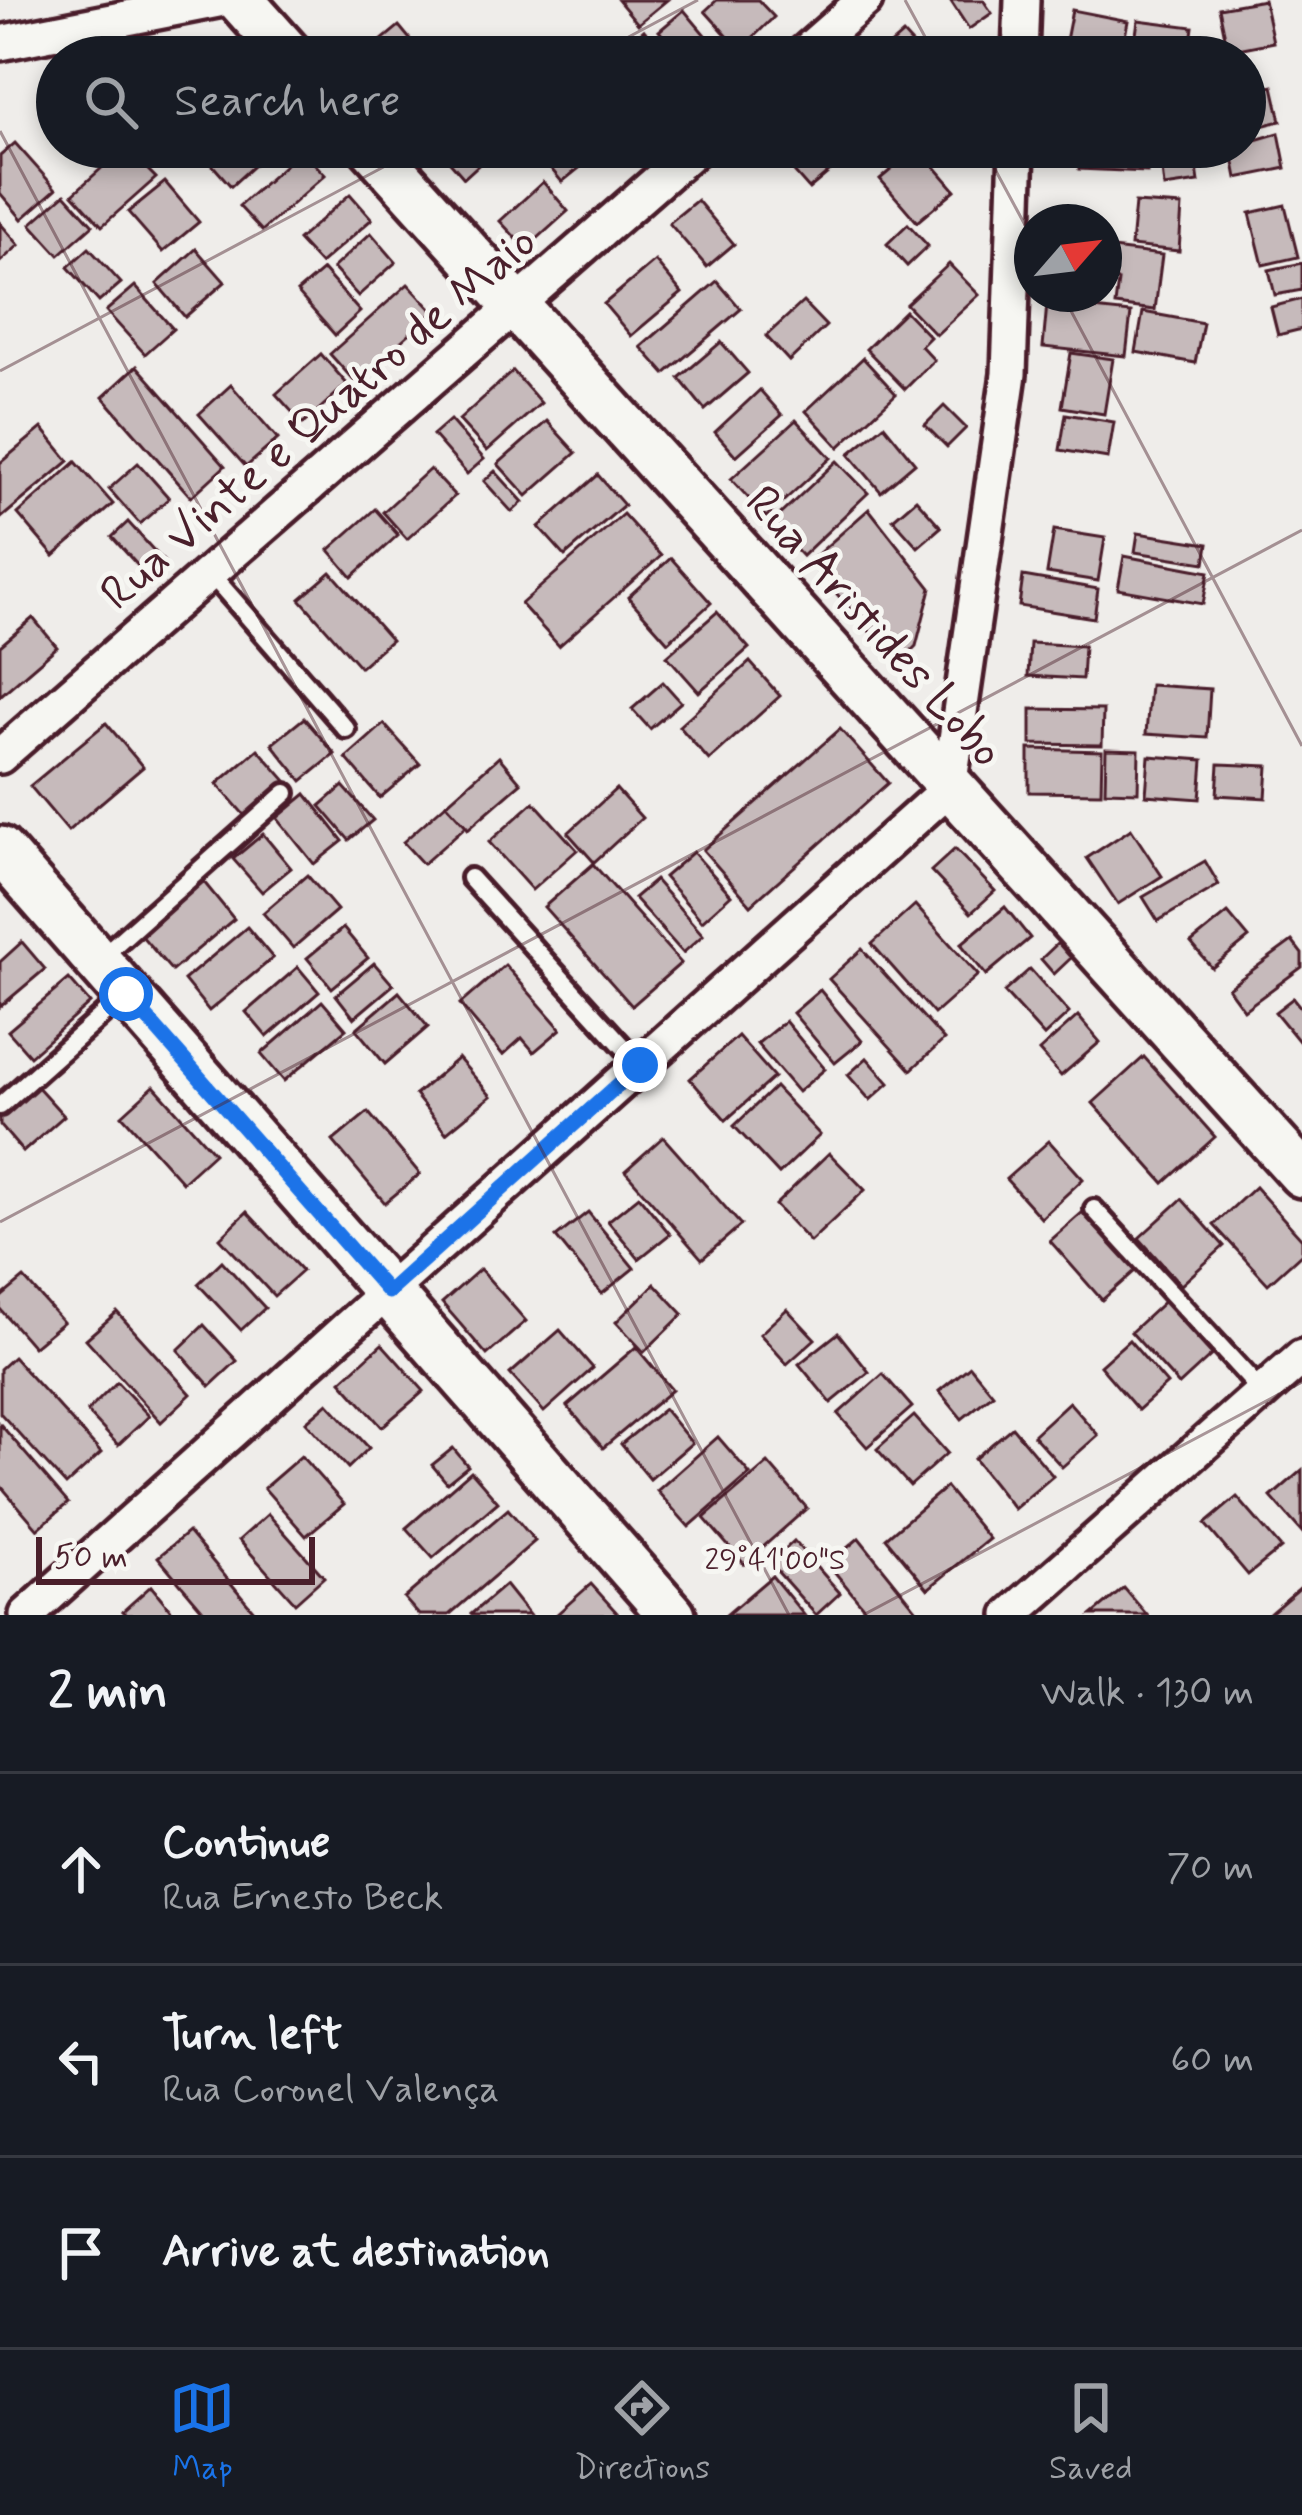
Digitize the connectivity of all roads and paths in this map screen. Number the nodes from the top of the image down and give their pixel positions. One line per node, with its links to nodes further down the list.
1 (218, 0): 8 (street)
2 (240, 0): 5 (street)
3 (865, 0): 6 (street)
4 (1022, 0): 7 (street)
5 (272, 36)
6 (824, 36)
7 (1021, 36)
8 (0, 43)
9 (391, 168): 12 (street, Rua Aristides Lobo)
10 (673, 168): 12 (street, Rua Vinte e Quatro de Maio)
11 (1016, 168): 16 (street)
12 (515, 306): 13 (street, Rua Vinte e Quatro de Maio); 16 (street, Rua Aristides Lobo)
13 (210, 573): 14 (lane); 15 (street, Rua Vinte e Quatro de Maio)
14 (346, 729)
15 (0, 756)
16 (949, 788): 21 (street); 23 (street, Rua Aristides Lobo)
17 (286, 794): 20 (lane)
18 (0, 850): 20 (street)
19 (470, 878): 21 (lane)
20 (112, 977): 22 (lane); 25 (street)
21 (640, 1065): 25 (street)
22 (0, 1106)
23 (1302, 1174)
24 (1094, 1209): 27 (lane)
25 (388, 1292): 28 (street); 29 (street)
26 (1302, 1357): 27 (street)
27 (1262, 1392): 30 (street)
28 (27, 1615)
29 (672, 1615)
30 (1012, 1615)

